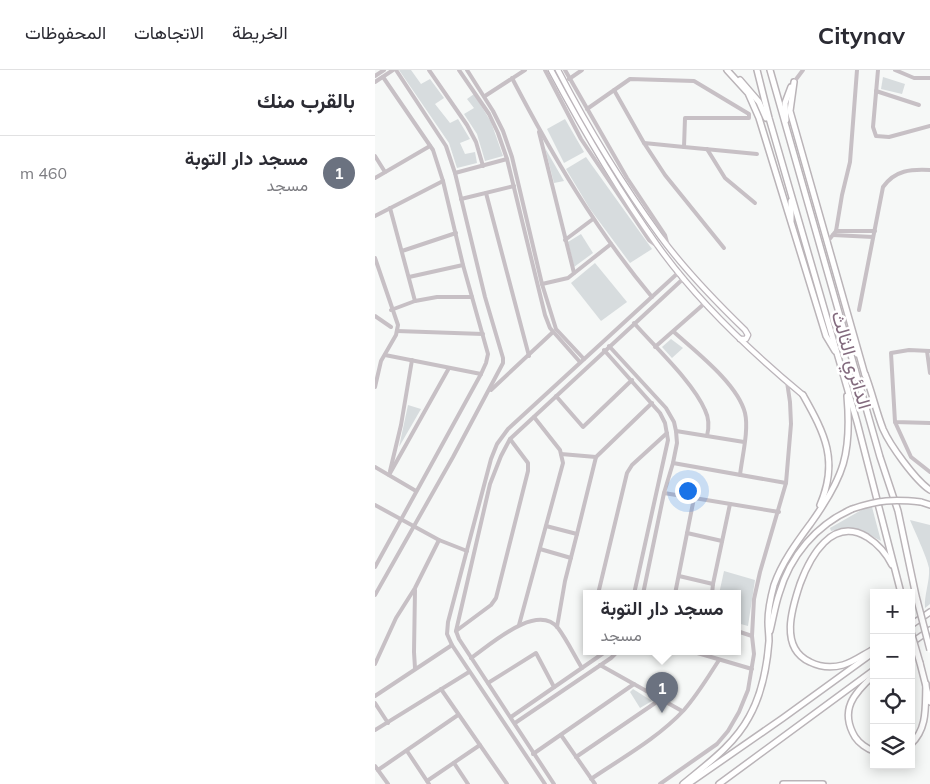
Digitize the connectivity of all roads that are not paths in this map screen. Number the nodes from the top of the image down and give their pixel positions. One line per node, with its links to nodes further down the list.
1 (384, 70): 19 (street)
2 (394, 70): 20 (street); 45 (street)
3 (429, 70): 42 (street)
4 (459, 70): 41 (street)
5 (467, 70): 28 (street)
6 (525, 70): 21 (street)
7 (545, 70): 64 (street)
8 (551, 70): 64 (main road)
9 (558, 70): 65 (main road)
10 (565, 70): 23 (street)
11 (582, 70): 23 (street)
12 (728, 70): 33 (highway); 56 (highway)
13 (803, 70): 25 (street)
14 (857, 70): 59 (street)
15 (878, 70): 27 (street)
16 (895, 70): 22 (street)
17 (770, 71): 34 (highway, الدائري الثالث)
18 (758, 72): 33 (highway, الدائري الثالث)
19 (375, 76)
20 (383, 77): 24 (street); 36 (street)
21 (512, 78): 28 (street); 32 (street)
22 (930, 78)
23 (569, 80): 30 (street)
24 (375, 82)
25 (794, 82): 34 (highway); 62 (highway)
26 (614, 90): 30 (street); 35 (street); 37 (street)
27 (876, 91): 29 (street); 31 (street)
28 (485, 96): 74 (street)
29 (919, 105)
30 (587, 109): 65 (street)
31 (930, 126)
32 (538, 128): 55 (street); 61 (street)
33 (772, 129): 49 (highway, الدائري الثالث)
34 (786, 130): 83 (highway, الدائري الثالث)
35 (645, 143): 37 (street); 66 (street)
36 (430, 146): 44 (street); 47 (street)
37 (684, 147): 38 (street)
38 (707, 149): 39 (street); 52 (street)
39 (757, 154)
40 (375, 156): 44 (street)
41 (507, 159): 42 (street); 48 (street)
42 (483, 166): 45 (street)
43 (930, 170): 57 (street)
44 (385, 172): 46 (street)
45 (455, 173): 51 (street)
46 (375, 178)
47 (443, 181): 53 (street); 58 (street)
48 (514, 186): 50 (street); 86 (street)
49 (791, 193): 56 (highway); 96 (highway, الدائري الثالث)
50 (486, 194): 51 (street); 95 (street)
51 (461, 199): 109 (street)
52 (755, 203)
53 (390, 208): 54 (street); 67 (street)
54 (375, 216)
55 (593, 219): 61 (street); 63 (street)
56 (792, 226): 96 (highway)
57 (875, 230): 59 (street); 60 (street)
58 (456, 233): 67 (street); 69 (street)
59 (835, 233): 60 (street); 62 (street)
60 (873, 237): 80 (street)
61 (565, 240): 71 (street)
62 (828, 242): 104 (highway)
63 (611, 244): 71 (street); 76 (street)
64 (658, 246): 70 (main road)
65 (668, 246): 89 (main road)
66 (724, 248)
67 (402, 251): 72 (street)
68 (375, 258): 79 (street)
69 (463, 265): 72 (street); 75 (street)
70 (679, 272): 73 (main road); 76 (street)
71 (573, 274): 74 (street)
72 (409, 277): 77 (street)
73 (684, 278): 78 (main road); 82 (street)
74 (542, 284): 100 (street)
75 (472, 296): 77 (street); 88 (street)
76 (652, 297): 100 (street)
77 (415, 301): 79 (street)
78 (705, 303): 87 (street); 89 (main road)
79 (391, 310): 85 (street)
80 (859, 310)
81 (375, 316): 84 (street)
82 (634, 324): 90 (street); 91 (street)
83 (843, 326): 104 (highway); 172 (highway, الدائري الثالث, bridge)
84 (391, 327)
85 (397, 331): 88 (street); 94 (street)
86 (553, 332): 95 (street); 100 (street)
87 (674, 332): 91 (street); 120 (street)
88 (483, 334): 103 (street)
89 (740, 339): 106 (main road)
90 (609, 346): 92 (street); 116 (street)
91 (655, 347): 118 (street)
92 (604, 350): 105 (street); 110 (street)
93 (929, 351): 102 (street); 114 (street)
94 (385, 355): 97 (street); 99 (street)
95 (529, 356): 109 (street)
96 (839, 357): 107 (highway, الدائري الثالث)
97 (412, 360): 101 (street); 126 (street)
98 (375, 361): 99 (street)
99 (381, 361): 108 (street)
100 (582, 361): 146 (street)
101 (449, 368): 103 (street); 126 (street)
102 (930, 373)
103 (481, 374): 130 (street)
104 (865, 375): 129 (highway)
105 (632, 380): 110 (street); 112 (street)
106 (787, 382): 111 (main road); 128 (street)
107 (846, 383): 138 (highway); 150 (highway, الدائري الثالث)
108 (375, 387)
109 (489, 393): 139 (street)
110 (556, 396): 113 (street)
111 (803, 396): 138 (highway)
112 (652, 403): 117 (street); 122 (street)
113 (534, 417): 119 (street); 121 (street)
114 (895, 422): 115 (street); 125 (street)
115 (930, 423)
116 (676, 431): 118 (street); 123 (street)
117 (667, 433): 154 (street); 155 (street)
118 (707, 436): 120 (street)
119 (510, 439): 165 (street); 165 (street)
120 (744, 442): 127 (street)
121 (561, 454): 122 (street); 140 (street)
122 (596, 457): 142 (street)
123 (673, 463): 127 (street); 131 (street)
124 (375, 467): 126 (street)
125 (929, 471)
126 (389, 475): 130 (street)
127 (740, 475): 128 (street)
128 (786, 483): 136 (street)
129 (930, 490)
130 (416, 491): 137 (street)
131 (664, 493): 132 (street); 156 (street)
132 (694, 498): 134 (street); 141 (street)
133 (375, 504): 137 (street)
134 (730, 504): 136 (street); 144 (street)
135 (930, 505): 169 (highway, bridge)
136 (779, 512): 168 (street)
137 (401, 519): 139 (street); 148 (street)
138 (813, 519): 169 (highway)
139 (413, 526): 143 (street); 159 (street)
140 (546, 526): 142 (street); 145 (street)
141 (687, 533): 144 (street); 149 (street)
142 (577, 534): 147 (street)
143 (439, 540): 146 (street); 152 (street)
144 (722, 542): 151 (street)
145 (540, 549): 147 (street); 162 (street)
146 (467, 552): 171 (street)
147 (571, 558): 163 (street)
148 (375, 567)
149 (679, 576): 151 (street); 157 (street)
150 (898, 579): 153 (highway, الدائري الثالث); 173 (highway)
151 (713, 584): 158 (street)
152 (415, 588): 180 (street); 182 (street)
153 (900, 589)
154 (599, 590)
155 (635, 590)
156 (644, 590)
157 (676, 590)
158 (712, 590)
159 (375, 595)
160 (930, 612): 161 (highway)
161 (915, 622)
162 (519, 625): 163 (street); 178 (street)
163 (557, 626): 183 (street)
164 (930, 630): 170 (highway)
165 (456, 631): 178 (street)
166 (741, 632): 168 (street)
167 (912, 634): 190 (highway, bridge)
168 (753, 636): 184 (street)
169 (769, 638): 221 (highway)
170 (915, 641)
171 (451, 646): 182 (street); 185 (street)
172 (930, 650)
173 (870, 653)
174 (870, 654): 222 (highway)
175 (601, 655): 183 (street)
176 (613, 655): 181 (street)
177 (703, 655): 179 (street)
178 (471, 658): 188 (street)
179 (719, 660): 184 (street); 197 (street)
180 (375, 664)
181 (601, 665): 189 (street); 201 (street)
182 (415, 668): 193 (street)
183 (582, 668): 191 (street)
184 (752, 669): 220 (street)
185 (469, 672): 192 (street); 217 (street)
186 (870, 673): 223 (highway)
187 (870, 678): 206 (highway)
188 (488, 684): 191 (street); 199 (street)
189 (634, 684): 194 (street); 203 (street)
190 (926, 684): 195 (highway); 204 (highway)
191 (554, 687): 199 (street)
192 (441, 689): 198 (street); 200 (street)
193 (375, 696)
194 (661, 699): 197 (street); 209 (street)
195 (930, 702)
196 (375, 703): 200 (street)
197 (682, 711): 212 (street)
198 (458, 715): 205 (street); 207 (street)
199 (511, 717): 201 (street)
200 (388, 723): 202 (street)
201 (515, 723): 208 (street)
202 (375, 730)
203 (561, 735): 208 (street); 209 (street)
204 (915, 740)
205 (480, 745): 210 (street); 216 (street)
206 (870, 750)
207 (407, 752): 211 (street); 213 (street)
208 (533, 754): 218 (street)
209 (576, 757): 212 (street)
210 (454, 763): 213 (street); 215 (street)
211 (376, 768): 214 (street)
212 (591, 779): 219 (street)
213 (428, 782)
214 (387, 784)
215 (468, 784)
216 (507, 784)
217 (545, 784)
218 (554, 784)
219 (595, 784)
220 (661, 784)
221 (683, 784)
222 (688, 784)
223 (719, 784)
224 (783, 784): 225 (highway)
225 (816, 784): 226 (highway)
226 (823, 784)

